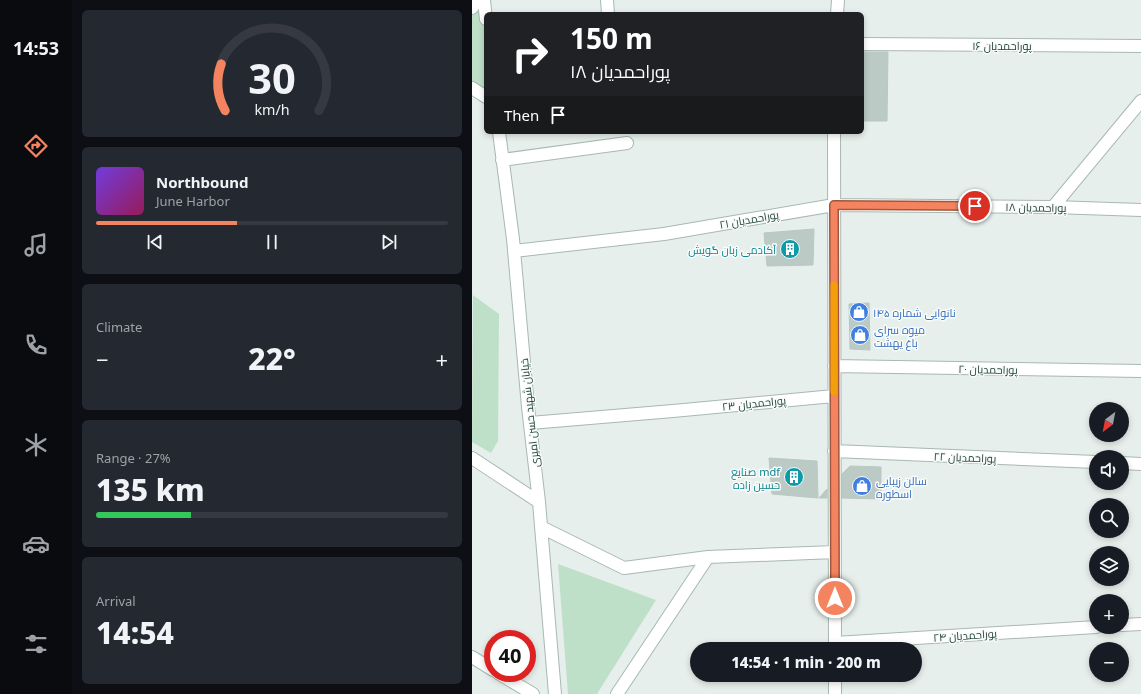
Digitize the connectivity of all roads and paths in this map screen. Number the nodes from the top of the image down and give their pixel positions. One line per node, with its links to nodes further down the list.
1 (478, 0): 5 (street)
2 (484, 0): 6 (street)
3 (607, 0): 7 (street)
4 (838, 0): 8 (street)
5 (472, 8)
6 (485, 12)
7 (608, 12)
8 (837, 12)
9 (864, 44): 10 (street, پوراحمدیان ۱۶)
10 (1141, 46)
11 (472, 88): 12 (street)
12 (484, 96)
13 (1141, 101): 19 (street)
14 (499, 134): 17 (street, خیابان شهید حسن امیری)
15 (834, 134): 18 (street)
16 (627, 143): 17 (street)
17 (502, 160): 21 (street, خیابان شهید حسن امیری)
18 (834, 205): 19 (street, پوراحمدیان ۱۸); 21 (street, پوراحمدیان ۲۱); 22 (street)
19 (1053, 207): 20 (street, پوراحمدیان ۱۸)
20 (1141, 210)
21 (514, 251): 25 (street, خیابان شهید حسن امیری)
22 (834, 366): 23 (street, پوراحمدیان ۲۰); 24 (street)
23 (1141, 371)
24 (834, 396): 25 (street, پوراحمدیان ۲۳); 26 (street)
25 (530, 423): 31 (street, خیابان شهید حسن امیری)
26 (834, 451): 28 (street, پوراحمدیان ۲۲); 33 (street)
27 (472, 458): 31 (street)
28 (1089, 462)
29 (1129, 464): 30 (street)
30 (1141, 464)
31 (538, 502): 32 (street, خیابان شهید حسن امیری)
32 (541, 527): 34 (street); 45 (street, خیابان شهید حسن امیری)
33 (835, 552): 34 (street); 38 (street)
34 (708, 557): 46 (street)
35 (1141, 624): 36 (street)
36 (1129, 625)
37 (1089, 628): 39 (street, پوراحمدیان ۲۴)
38 (835, 642)
39 (890, 642)
40 (472, 658): 41 (street)
41 (484, 665)
42 (513, 682): 44 (street)
43 (835, 682): 47 (street)
44 (533, 694)
45 (555, 694)
46 (617, 694)
47 (835, 694)

